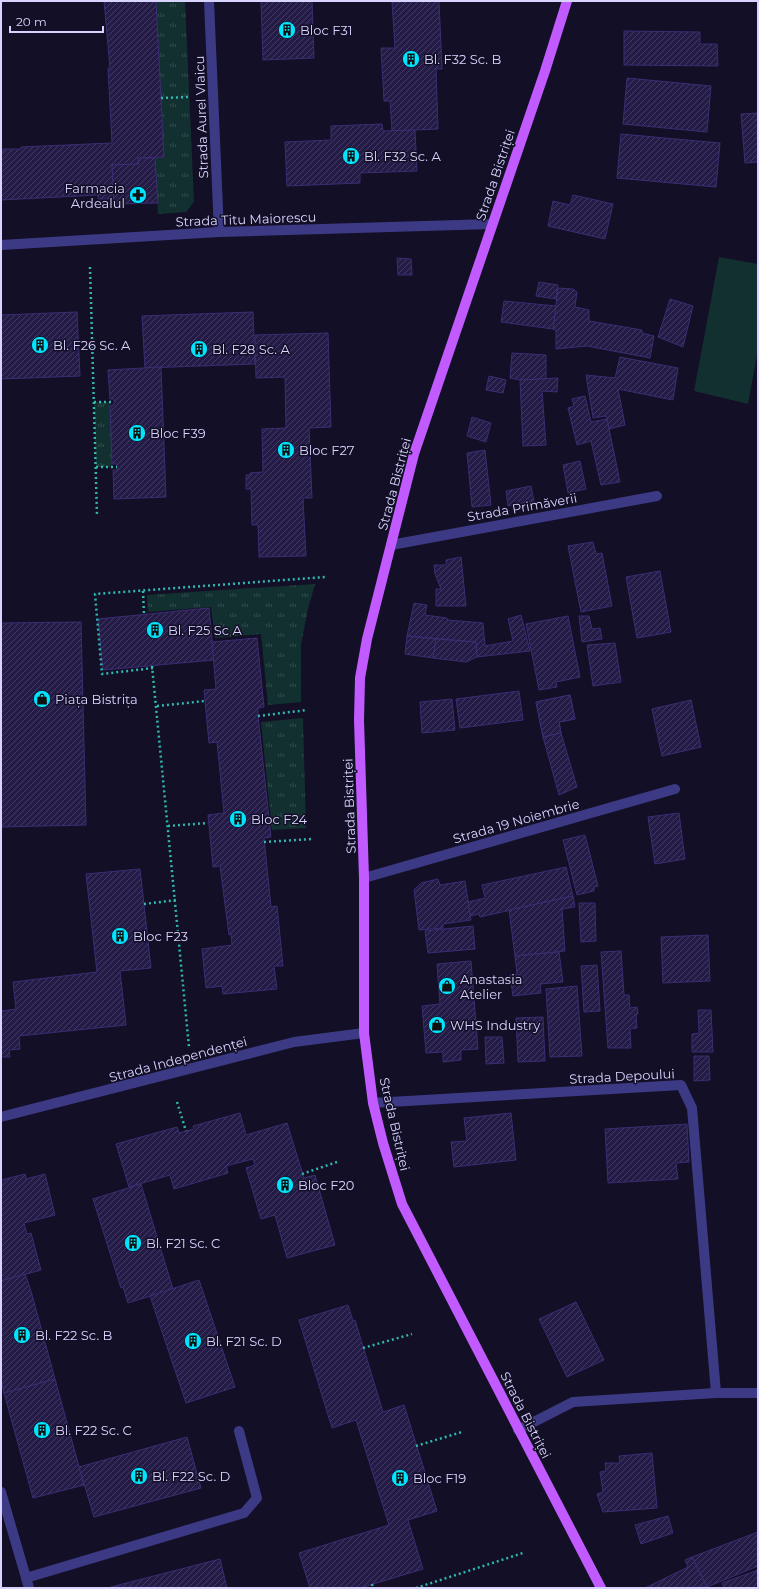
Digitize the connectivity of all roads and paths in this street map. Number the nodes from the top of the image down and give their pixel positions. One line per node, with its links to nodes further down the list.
1 (209, 1): 6 (street, Strada Aurel Vlaicu)
2 (567, 1): 5 (main road, Strada Bistriței)
3 (189, 97): 4 (path)
4 (161, 98)
5 (492, 224): 6 (street, Strada Titu Maiorescu); 15 (main road, Strada Bistriței)
6 (219, 232): 7 (street, Strada Titu Maiorescu)
7 (1, 245)
8 (90, 267): 9 (path)
9 (94, 402): 10 (path); 11 (path)
10 (114, 402)
11 (96, 467): 12 (path); 14 (path)
12 (117, 467)
13 (657, 496): 15 (street, Strada Primăverii)
14 (97, 515)
15 (391, 545): 28 (main road, Strada Bistriței)
16 (325, 577): 17 (path)
17 (143, 591): 18 (path); 20 (path)
18 (144, 615)
19 (205, 701): 20 (path)
20 (157, 706): 25 (path)
21 (307, 710): 22 (path)
22 (258, 716)
23 (675, 789): 28 (street, Strada 19 Noiembrie)
24 (208, 823): 25 (path)
25 (168, 826): 29 (path)
26 (312, 839): 27 (path)
27 (264, 842)
28 (364, 878): 31 (main road, Strada Bistriței)
29 (176, 900): 30 (path); 32 (path)
30 (144, 904)
31 (364, 1033): 32 (street, Strada Independenței); 34 (main road, Strada Bistriței)
32 (191, 1069): 35 (street, Strada Independenței)
33 (177, 1102): 36 (path)
34 (373, 1103): 41 (street, Strada Depoului); 43 (main road, Strada Bistriței)
35 (1, 1117)
36 (186, 1131)
37 (337, 1162): 38 (path)
38 (302, 1174)
39 (412, 1334): 40 (path)
40 (363, 1348)
41 (716, 1393): 42 (street); 43 (street)
42 (758, 1393)
43 (518, 1430): 53 (main road, Strada Bistriței)
44 (240, 1431): 49 (street)
45 (462, 1432): 46 (path)
46 (416, 1446)
47 (1, 1492): 49 (street)
48 (523, 1553): 52 (path)
49 (27, 1583)
50 (372, 1584): 51 (path)
51 (373, 1588)
52 (416, 1588)
53 (601, 1588)

